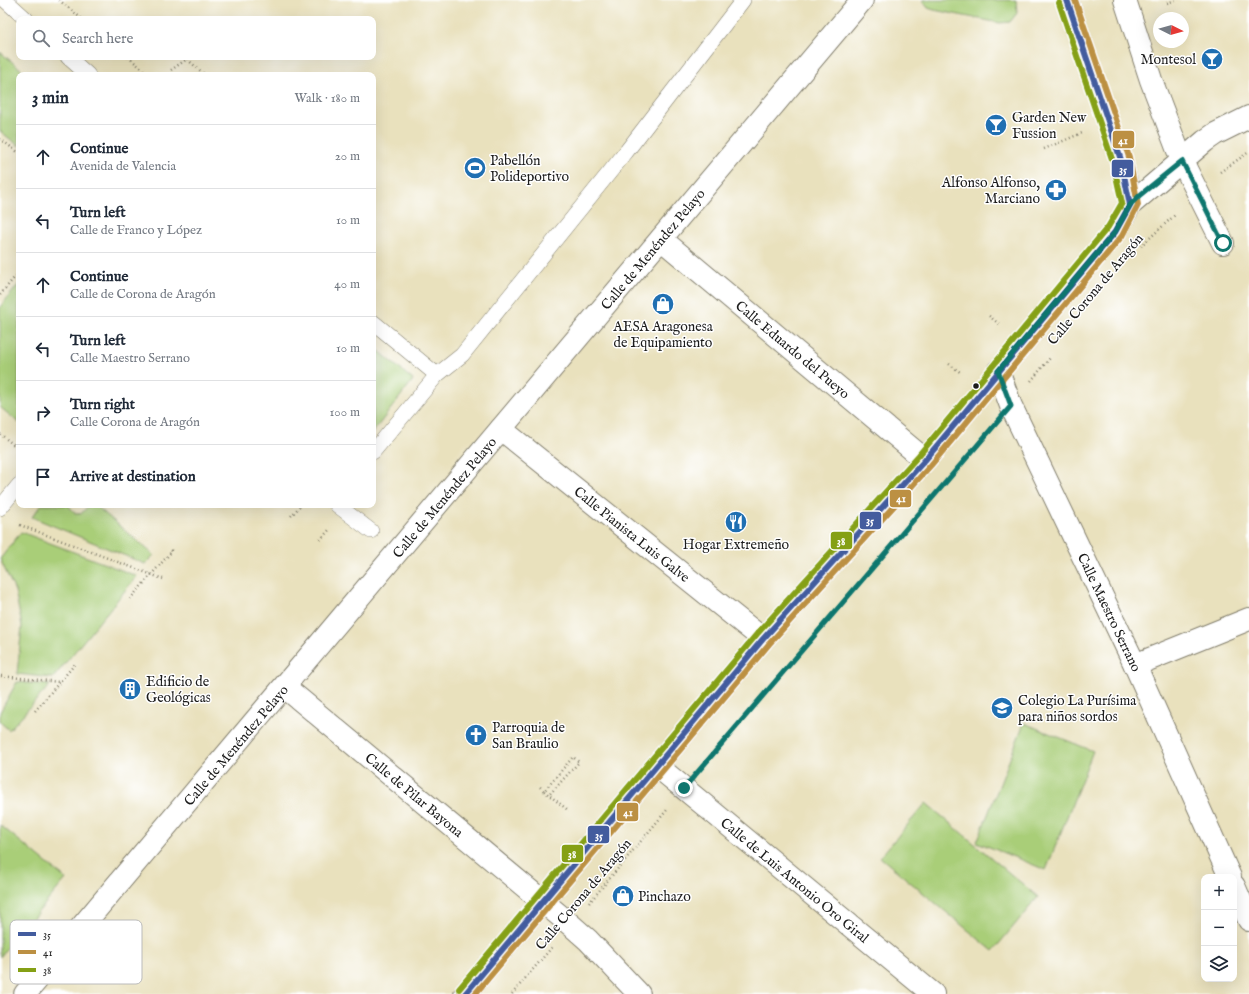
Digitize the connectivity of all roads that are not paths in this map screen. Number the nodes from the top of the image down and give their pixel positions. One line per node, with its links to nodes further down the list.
1 (5, 0): 6 (lane)
2 (743, 0): 16 (lane)
3 (862, 0): 12 (street, Calle de Menéndez Pelayo)
4 (1067, 0): 11 (street)
5 (1125, 0): 10 (street)
6 (23, 16)
7 (71, 60): 8 (lane)
8 (85, 72)
9 (1249, 117): 10 (street)
10 (1182, 161): 11 (street); 13 (street)
11 (1130, 205): 15 (street)
12 (661, 239): 17 (street, Calle de Menéndez Pelayo); 19 (street, Calle Eduardo del Pueyo)
13 (1223, 243)
14 (376, 325): 16 (lane)
15 (998, 371): 19 (street); 26 (street, Calle Maestro Serrano)
16 (437, 376): 18 (lane)
17 (501, 429): 25 (street, Calle Pianista Luis Galve); 27 (street, Calle de Menéndez Pelayo)
18 (376, 448)
19 (925, 460): 25 (street)
20 (16, 489): 21 (lane)
21 (0, 508)
22 (341, 508): 23 (lane)
23 (371, 531)
24 (1249, 619): 26 (street)
25 (763, 639): 28 (street)
26 (1136, 666): 29 (street, Calle Maestro Serrano)
27 (286, 688): 31 (street, Calle de Pilar Bayona); 32 (street, Calle de Menéndez Pelayo)
28 (656, 766): 31 (street); 38 (street, Calle de Luis Antonio Oro Giral)
29 (1229, 874)
30 (1237, 893): 33 (street)
31 (543, 902): 36 (street); 37 (street, Calle de Pilar Bayona)
32 (89, 920)
33 (1249, 920)
34 (34, 984): 35 (street, Calle de Menéndez Pelayo)
35 (26, 994)
36 (465, 994)
37 (639, 994)
38 (933, 994)

